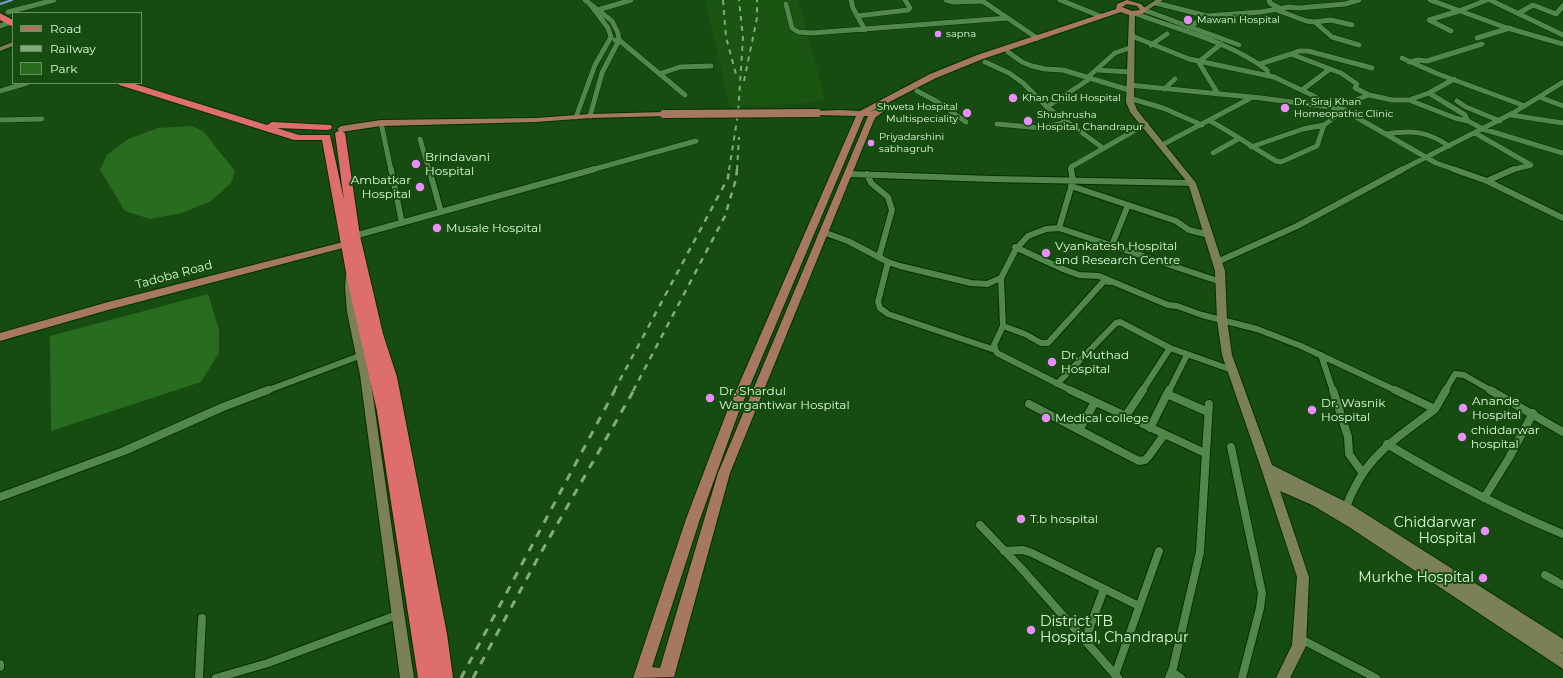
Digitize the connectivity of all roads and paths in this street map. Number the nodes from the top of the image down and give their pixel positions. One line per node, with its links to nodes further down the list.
1 (54, 0): 27 (street)
2 (585, 0): 18 (street)
3 (630, 0): 24 (street)
4 (851, 0): 32 (street)
5 (905, 0): 32 (street)
6 (946, 0): 7 (street)
7 (982, 0): 37 (street)
8 (1060, 0): 33 (street)
9 (1149, 0): 23 (main road)
10 (1321, 0): 20 (street)
11 (1430, 0): 26 (street)
12 (1486, 0): 26 (street)
13 (1490, 0): 30 (street)
14 (1124, 1): 23 (main road); 29 (main road)
15 (1158, 1): 23 (main road); 34 (street)
16 (1272, 1): 25 (street)
17 (1356, 1): 20 (street)
18 (590, 4): 24 (street); 28 (street)
19 (786, 4): 43 (street)
20 (1331, 5): 25 (street)
21 (1563, 6): 31 (street)
22 (0, 8): 36 (highway)
23 (1143, 8): 29 (main road); 41 (street)
24 (601, 9): 28 (street); 52 (street)
25 (1279, 9): 34 (street); 38 (street)
26 (1460, 11): 42 (street); 45 (street)
27 (24, 12)
28 (594, 12): 51 (street)
29 (1130, 13): 33 (main road); 44 (street); 48 (main road); 62 (main road)
30 (1519, 13): 31 (street); 47 (street)
31 (1556, 14): 35 (street)
32 (857, 16): 43 (street)
33 (1100, 16): 49 (main road)
34 (1207, 16): 41 (street)
35 (1561, 16)
36 (9, 18): 40 (street)
37 (1008, 18): 43 (street); 49 (street)
38 (1315, 22): 39 (street); 59 (street)
39 (1352, 25)
40 (0, 26)
41 (1190, 27): 44 (street); 58 (street)
42 (1510, 28): 50 (street); 56 (street)
43 (865, 30)
44 (1182, 31): 54 (street)
45 (1451, 31)
46 (1167, 34): 57 (street)
47 (1563, 35)
48 (1132, 36): 57 (street); 60 (main road)
49 (1037, 38): 103 (main road)
50 (1478, 38)
51 (610, 40): 52 (street); 104 (street)
52 (619, 40): 74 (street); 102 (street)
53 (12, 44): 61 (main road)
54 (1221, 44): 65 (street); 68 (street)
55 (1482, 44): 67 (street)
56 (1563, 44)
57 (1151, 45): 65 (street)
58 (1239, 45)
59 (1360, 45)
60 (1132, 47): 72 (street); 73 (main road)
61 (0, 49)
62 (1008, 52): 66 (main road); 76 (street)
63 (1291, 54): 68 (street); 70 (street); 71 (street)
64 (1402, 58): 67 (street)
65 (1199, 61): 75 (street); 89 (street)
66 (985, 62): 85 (main road); 98 (street)
67 (1409, 62): 78 (street)
68 (1260, 64): 75 (street)
69 (711, 66): 74 (street)
70 (1372, 68)
71 (1330, 69): 84 (street); 91 (street)
72 (1097, 70): 73 (street); 76 (street)
73 (1130, 72): 86 (main road)
74 (659, 74): 90 (street)
75 (1268, 75): 84 (street)
76 (1089, 78): 86 (street); 98 (street)
77 (1175, 79): 83 (street)
78 (1454, 79): 88 (street); 96 (street)
79 (142, 83): 120 (highway)
80 (1562, 83): 93 (street)
81 (24, 84): 87 (street)
82 (125, 84): 120 (highway)
83 (1164, 89): 86 (street); 89 (street)
84 (1302, 90): 99 (street)
85 (917, 91): 103 (main road); 110 (street)
86 (1129, 91): 115 (main road); 116 (street)
87 (0, 92)
88 (1430, 93): 94 (street); 108 (street)
89 (1218, 94): 92 (street)
90 (685, 95)
91 (1369, 95): 94 (street); 99 (street)
92 (1250, 98): 99 (street); 107 (street)
93 (1542, 98): 96 (street); 97 (street)
94 (1409, 100): 108 (street)
95 (1457, 101): 109 (street)
96 (1525, 106): 101 (street)
97 (1563, 106)
98 (1047, 107): 111 (street)
99 (1335, 107): 100 (street)
100 (1345, 110): 117 (street); 121 (street)
101 (1511, 115): 109 (street); 112 (street)
102 (590, 116): 103 (main road, bridge); 104 (main road)
103 (866, 117): 134 (main road); 135 (main road)
104 (574, 118): 113 (main road); 118 (main road)
105 (42, 119): 106 (street)
106 (0, 120)
107 (1210, 121): 116 (street); 124 (street)
108 (1468, 121): 119 (street)
109 (1500, 121): 119 (street)
110 (966, 122)
111 (1067, 122): 114 (street); 129 (street)
112 (1563, 123)
113 (381, 124): 118 (main road); 142 (street)
114 (997, 124)
115 (1146, 124): 126 (main road); 129 (street)
116 (1202, 125): 126 (street)
117 (1324, 125): 128 (street); 128 (street)
118 (339, 129): 120 (highway); 146 (highway)
119 (1483, 129): 122 (street); 131 (street)
120 (325, 134): 146 (highway)
121 (1386, 134): 127 (street); 132 (street)
122 (1475, 134): 127 (street); 136 (street)
123 (420, 139): 140 (street)
124 (1238, 139): 128 (street); 130 (street)
125 (696, 141): 140 (street)
126 (1162, 144): 137 (main road)
127 (1449, 146): 132 (street)
128 (1251, 147)
129 (1103, 148): 138 (street)
130 (1213, 153)
131 (1563, 153)
132 (1425, 158): 136 (street); 151 (street)
133 (867, 174): 135 (street); 138 (street); 149 (street)
134 (834, 176): 135 (main road); 166 (main road)
135 (848, 176): 144 (main road)
136 (1487, 181): 141 (street)
137 (1192, 183): 138 (street); 145 (main road)
138 (1072, 184): 139 (street); 143 (street)
139 (1128, 205): 145 (street); 147 (street)
140 (441, 212): 142 (street)
141 (1562, 217)
142 (402, 222): 146 (street)
143 (1059, 228): 147 (street); 148 (street)
144 (823, 232): 149 (street); 166 (main road)
145 (1209, 236): 151 (main road)
146 (352, 240): 152 (highway); 158 (main road, Tadoba Road); 165 (highway)
147 (1112, 245): 154 (street)
148 (1015, 247): 153 (street); 155 (street)
149 (879, 257): 150 (street)
150 (888, 262): 153 (street); 160 (street)
151 (1217, 262): 154 (main road)
152 (351, 268): 162 (main road); 165 (highway)
153 (1001, 278): 157 (street)
154 (1221, 282): 156 (main road)
155 (1114, 283): 156 (street); 157 (street)
156 (1222, 320): 161 (street); 164 (main road)
157 (1003, 326): 160 (street)
158 (0, 337)
159 (1170, 348): 163 (street); 167 (street); 173 (street)
160 (995, 350): 167 (street)
161 (1321, 354): 171 (street); 182 (street)
162 (362, 355): 184 (street); 195 (main road)
163 (1187, 355): 164 (street); 168 (street)
164 (1232, 370): 181 (main road)
165 (383, 374): 209 (highway); 210 (highway)
166 (754, 382): 203 (main road); 211 (main road)
167 (1057, 384): 169 (street)
168 (1167, 394): 174 (street); 180 (street)
169 (1095, 402): 173 (street); 175 (street)
170 (1029, 404): 175 (street)
171 (1435, 410): 172 (street); 178 (street)
172 (1532, 414): 176 (street); 185 (street)
173 (1125, 417): 174 (street)
174 (1150, 428): 177 (street)
175 (1079, 430): 177 (street)
176 (1563, 432)
177 (1164, 435): 180 (street)
178 (1387, 444): 182 (street); 185 (street)
179 (1231, 447): 213 (street)
180 (1205, 453): 204 (street)
181 (1267, 468): 183 (main road); 186 (main road)
182 (1362, 472): 186 (street)
183 (1272, 482): 186 (main road); 197 (main road)
184 (0, 497)
185 (1484, 498): 188 (street)
186 (1345, 513): 199 (main road); 200 (main road)
187 (980, 525): 189 (street)
188 (1563, 534)
189 (1004, 550): 193 (street); 198 (street)
190 (1159, 551): 194 (street)
191 (1545, 575): 192 (street)
192 (1563, 585)
193 (1104, 589): 194 (street); 198 (street)
194 (1139, 606): 205 (street)
195 (397, 615): 207 (street); 208 (main road)
196 (202, 618): 206 (street)
197 (1299, 638): 214 (main road); 215 (street)
198 (1085, 640): 205 (street)
199 (1563, 647)
200 (1563, 662)
201 (0, 664): 202 (street)
202 (0, 668)
203 (642, 675): 211 (main road)
204 (1170, 675): 212 (street)
205 (1116, 676)
206 (199, 678)
207 (216, 678)
208 (407, 678)
209 (427, 678)
210 (444, 678)
211 (665, 678)
212 (1181, 678)
213 (1242, 678)
214 (1283, 678)
215 (1376, 678)

